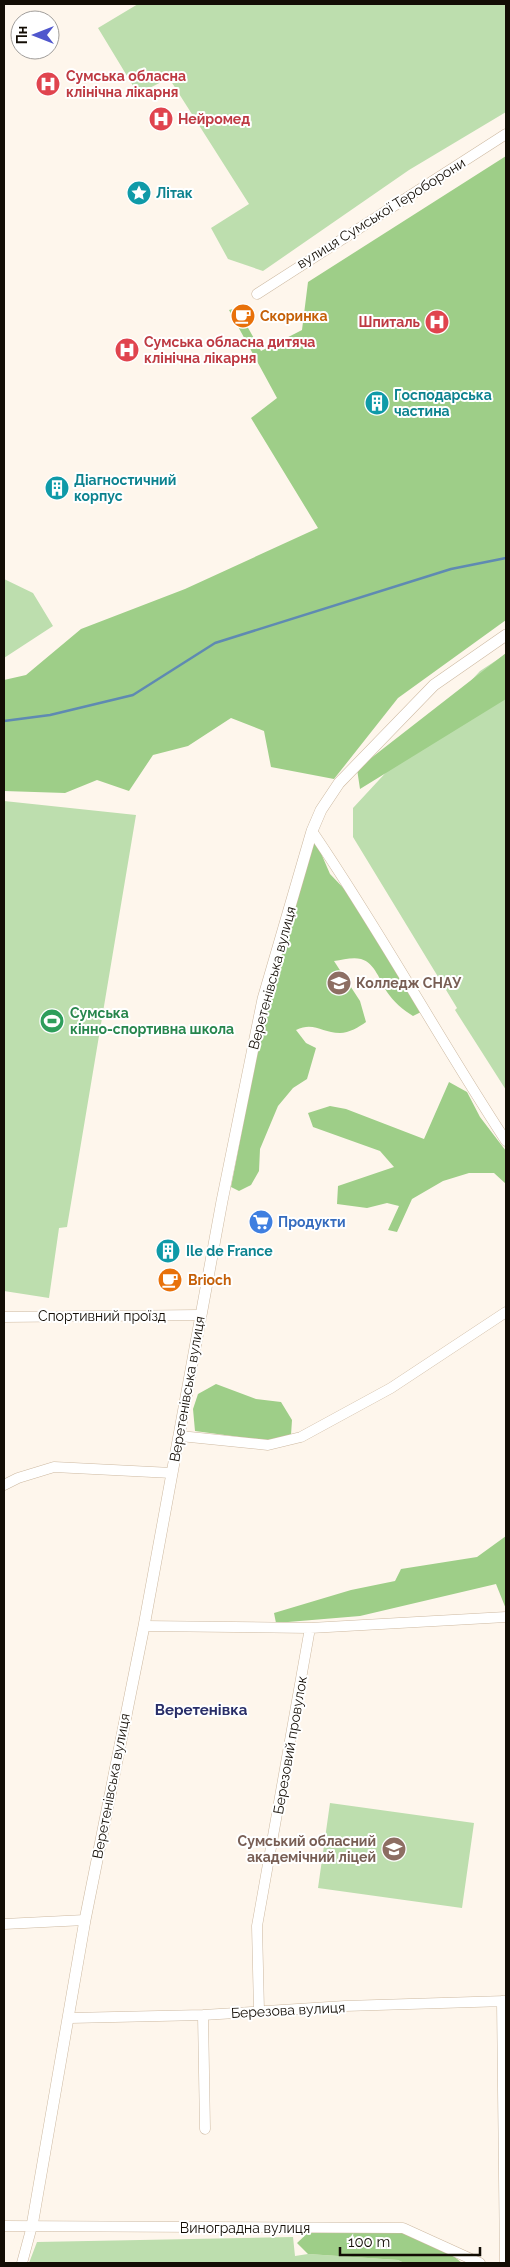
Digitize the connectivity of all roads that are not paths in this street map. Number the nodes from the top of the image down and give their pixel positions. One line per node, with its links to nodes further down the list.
1 (506, 134): 2 (street, вулиця Сумської Тероборони)
2 (257, 294)
3 (506, 635): 4 (street, Веретенівська вулиця)
4 (312, 831): 5 (street); 7 (street, Веретенівська вулиця)
5 (506, 1142)
6 (506, 1312): 9 (street)
7 (200, 1315): 8 (street, Спортивний проїзд); 9 (street, Веретенівська вулиця)
8 (4, 1317)
9 (180, 1436): 10 (street, Веретенівська вулиця)
10 (172, 1473): 11 (street); 13 (street, Веретенівська вулиця)
11 (4, 1485)
12 (506, 1617): 14 (street)
13 (144, 1626): 14 (street); 15 (street, Веретенівська вулиця)
14 (310, 1628): 18 (street, Березовий провулок)
15 (85, 1920): 16 (street); 20 (street, Веретенівська вулиця)
16 (4, 1924)
17 (504, 2001): 18 (street, Березова вулиця); 26 (street)
18 (259, 2010): 19 (street, Березова вулиця)
19 (202, 2015): 20 (street, Березова вулиця); 21 (street)
20 (70, 2018): 23 (street, Веретенівська вулиця)
21 (205, 2129)
22 (4, 2226): 23 (street, Виноградна вулиця)
23 (32, 2226): 24 (street); 25 (street, Виноградна вулиця)
24 (22, 2263)
25 (480, 2263)
26 (505, 2263)

